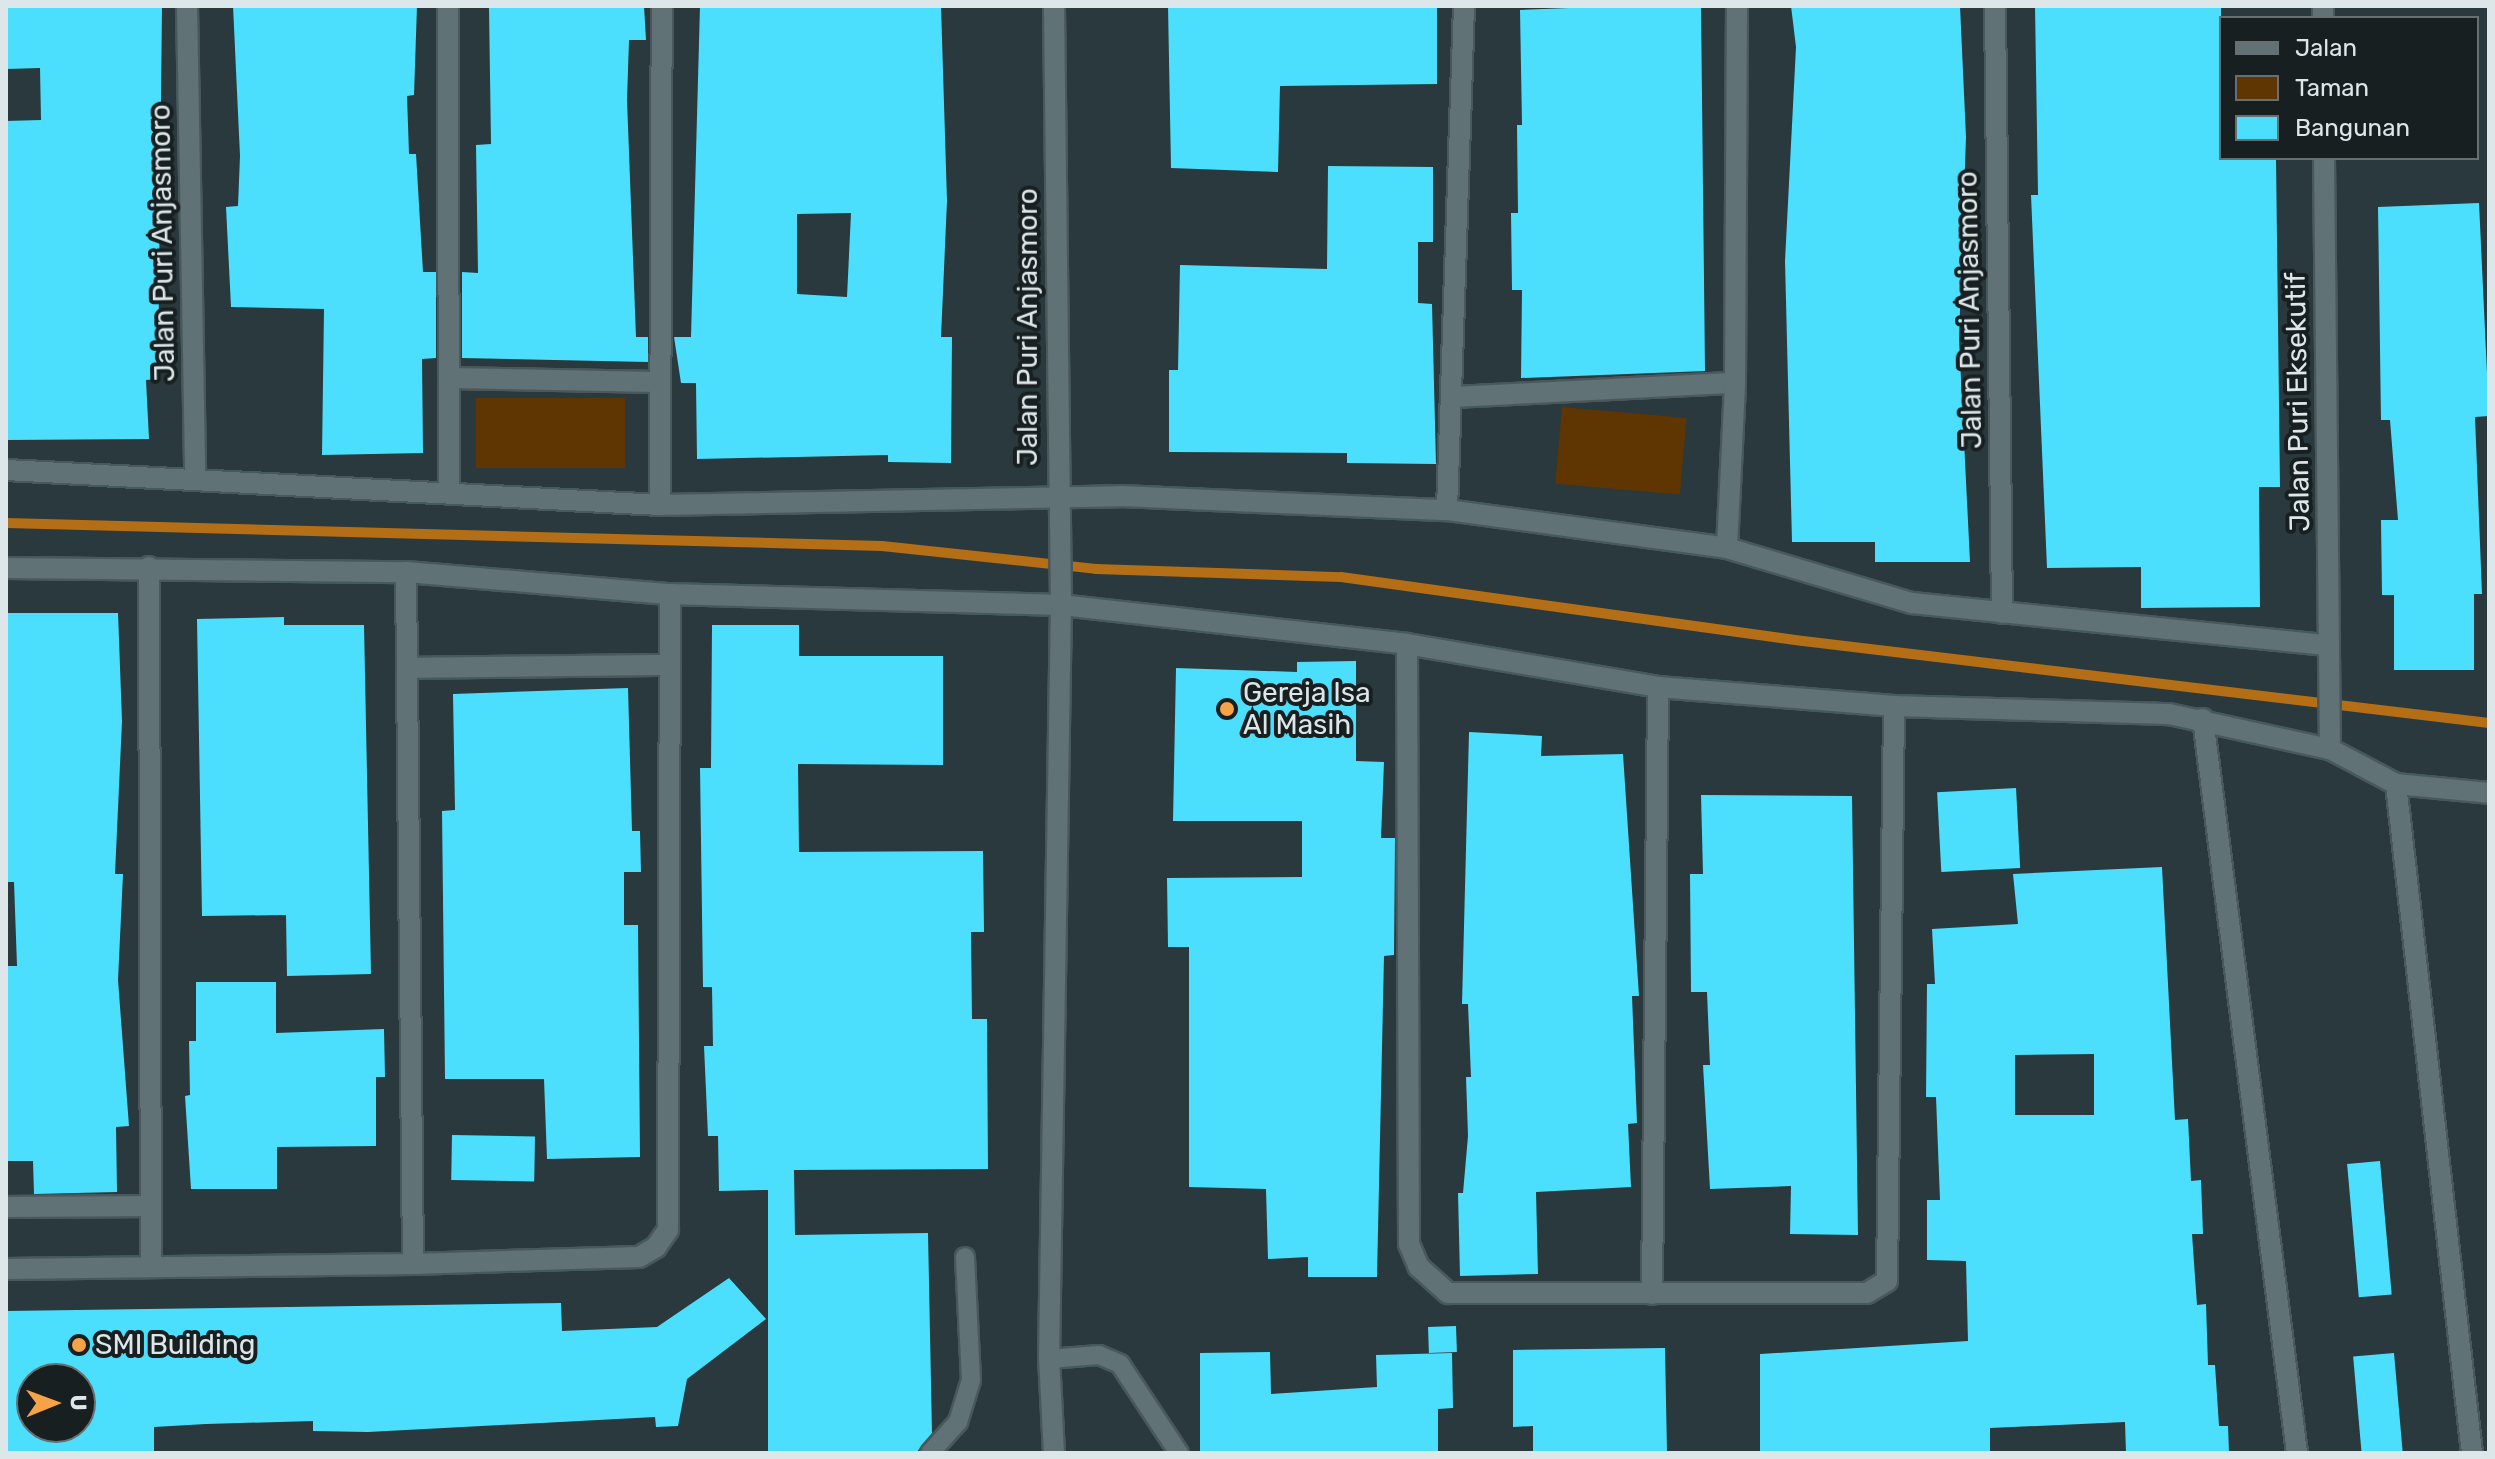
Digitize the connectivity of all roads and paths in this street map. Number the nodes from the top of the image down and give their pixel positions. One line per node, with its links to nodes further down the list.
1 (187, 6): 14 (street, Jalan Puri Anjasmoro)
2 (448, 6): 9 (street)
3 (662, 6): 10 (street)
4 (1054, 6): 16 (street, Jalan Puri Anjasmoro)
5 (1464, 6): 12 (street)
6 (1737, 6): 11 (street)
7 (1995, 6): 25 (street, Jalan Puri Anjasmoro)
8 (2324, 160): 27 (street, Jalan Puri Eksekutif)
9 (449, 378): 10 (street); 15 (street)
10 (660, 382): 17 (street)
11 (1735, 383): 12 (street); 19 (street)
12 (1454, 397): 18 (street)
13 (6, 470): 14 (street)
14 (195, 479): 15 (street)
15 (449, 491): 17 (street)
16 (1057, 497): 17 (street); 18 (street, Jalan Puri Anjasmoro); 24 (street)
17 (660, 505)
18 (1447, 510): 19 (street, Jalan Puri Anjasmoro)
19 (1727, 548): 25 (street, Jalan Puri Anjasmoro)
20 (149, 567): 21 (street); 22 (street); 36 (street)
21 (6, 568)
22 (406, 572): 23 (street); 29 (street)
23 (670, 594): 24 (street); 28 (street)
24 (1060, 597): 26 (street); 43 (street)
25 (2002, 613): 27 (street, Jalan Puri Anjasmoro)
26 (1407, 644): 30 (street); 42 (street)
27 (2329, 652): 33 (street, Jalan Puri Eksekutif)
28 (670, 665): 29 (street); 39 (street)
29 (407, 668): 39 (street)
30 (1658, 687): 31 (street); 42 (street)
31 (1894, 706): 32 (street); 42 (street)
32 (2203, 719): 33 (street); 47 (street)
33 (2330, 749): 34 (street)
34 (2396, 784): 35 (street); 48 (street)
35 (2489, 793)
36 (150, 1206): 37 (street); 40 (street)
37 (6, 1207)
38 (965, 1257): 44 (lane)
39 (413, 1264): 40 (street)
40 (151, 1266): 41 (street)
41 (6, 1269)
42 (1652, 1294)
43 (1049, 1359): 45 (street); 46 (lane)
44 (930, 1453)
45 (1054, 1453)
46 (1179, 1453)
47 (2297, 1453)
48 (2472, 1453)

